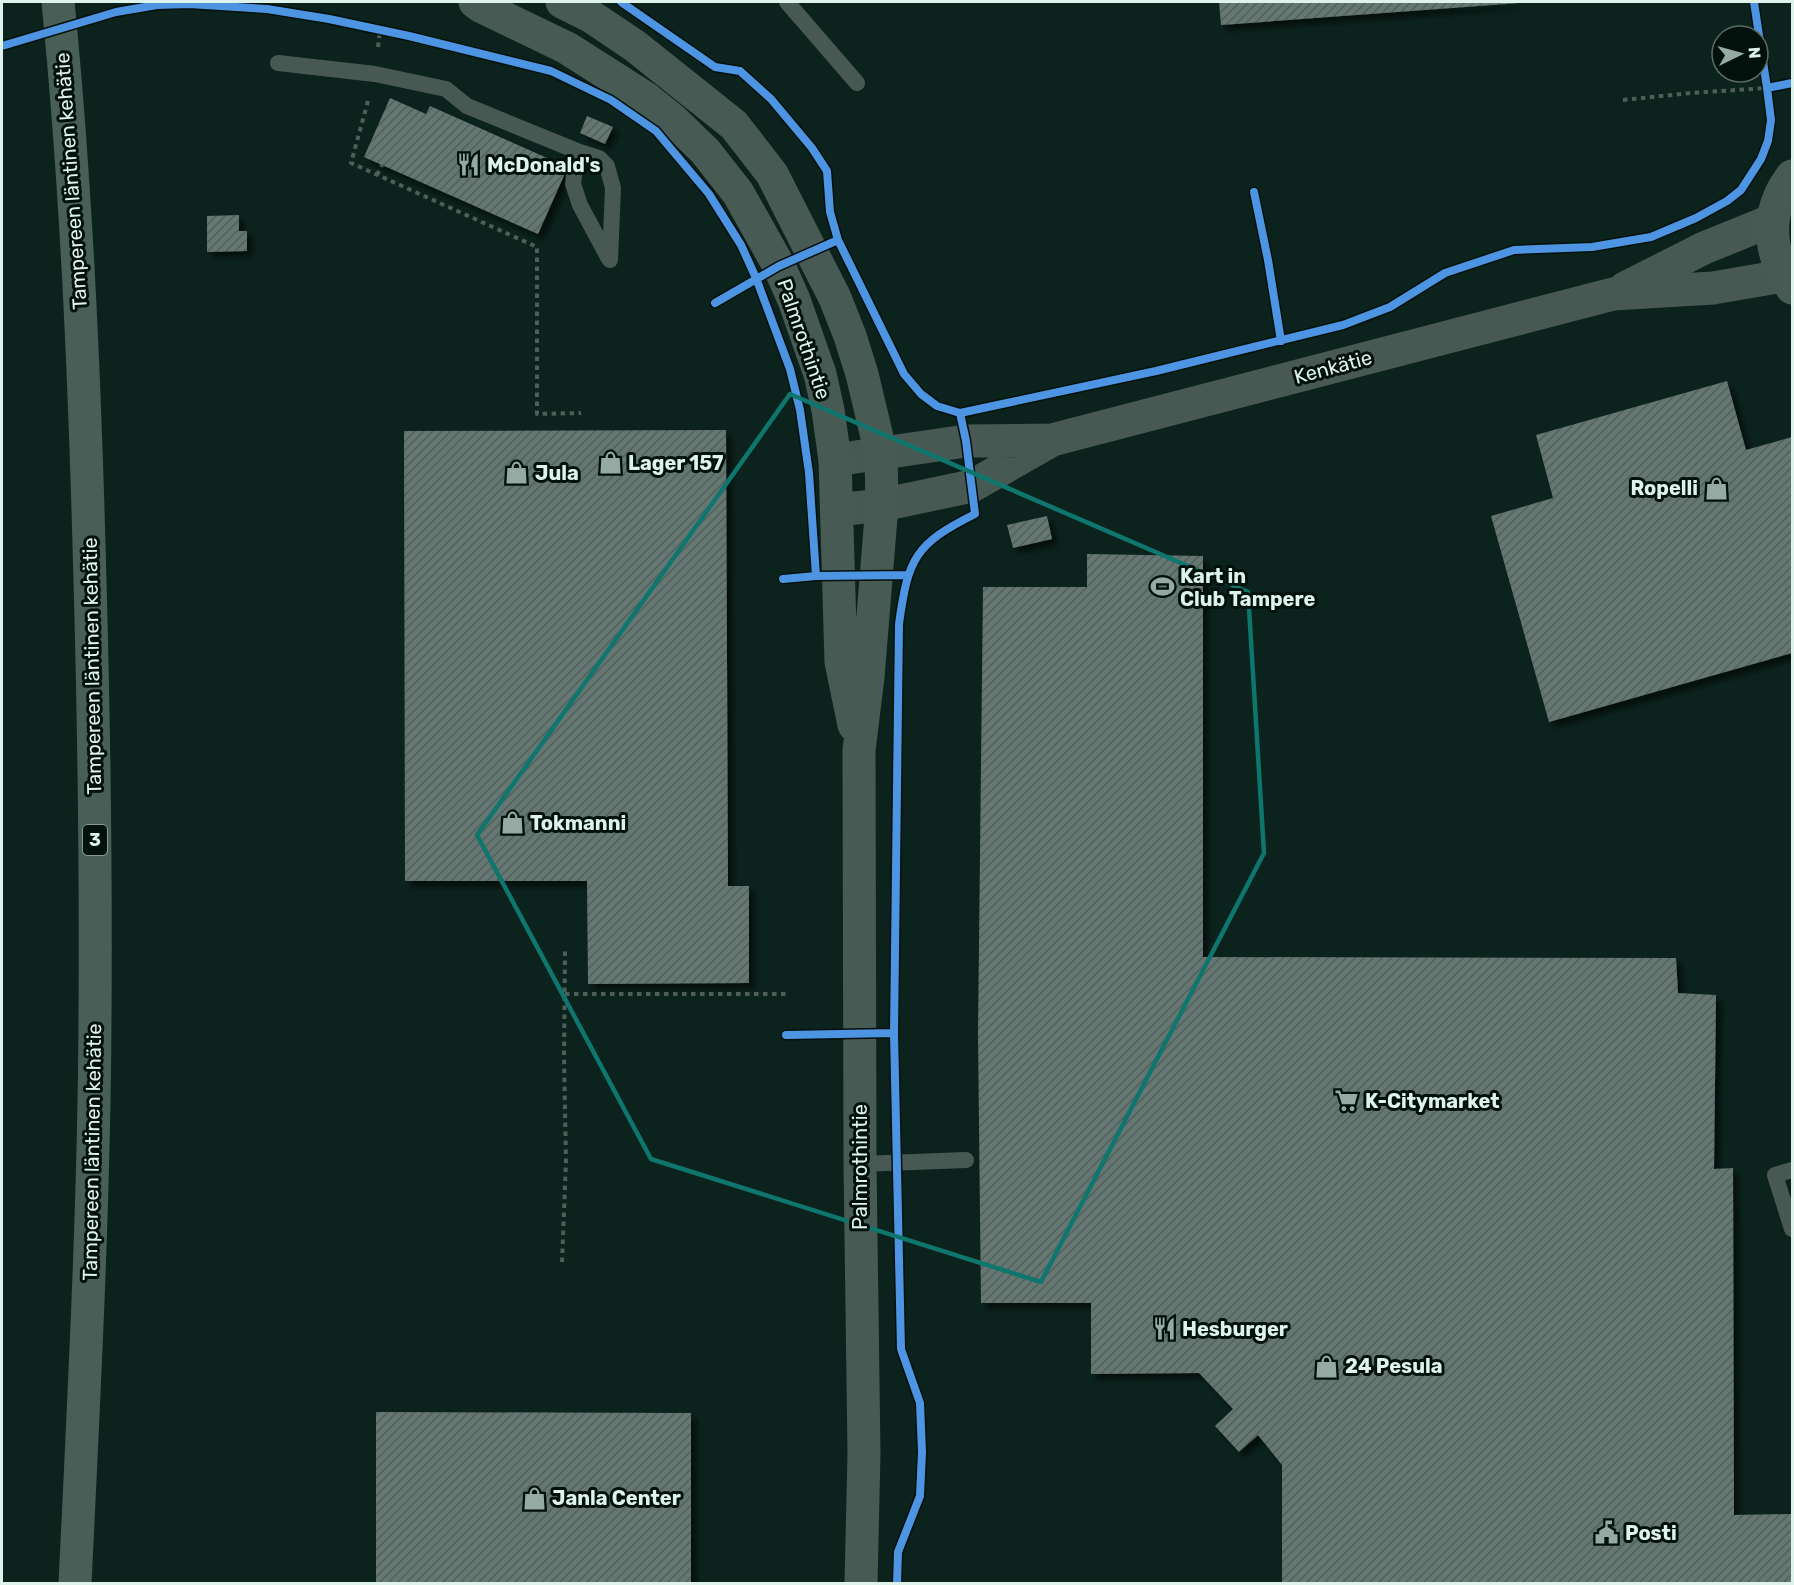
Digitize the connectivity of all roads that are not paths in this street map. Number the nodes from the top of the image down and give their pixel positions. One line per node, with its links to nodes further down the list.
1 (58, 2): 22 (highway, Tampereen läntinen kehätie / 3)
2 (475, 2): 14 (street, Palmrothintie)
3 (562, 2): 13 (street, Palmrothintie)
4 (787, 2): 6 (lane)
5 (278, 63): 7 (lane)
6 (857, 83)
7 (578, 151): 7 (lane)
8 (1792, 176): 9 (street)
9 (1773, 220): 10 (street); 11 (street, Kenkätie)
10 (1788, 282): 11 (street, Kenkätie)
11 (1613, 294): 12 (street, Kenkätie)
12 (1052, 440): 13 (street, Kenkätie); 15 (street, Kenkätie)
13 (880, 454): 14 (street, Kenkätie); 15 (street, Palmrothintie)
14 (835, 460): 16 (street, Palmrothintie)
15 (882, 505): 16 (street, Kenkätie); 17 (street, Palmrothintie)
16 (837, 510): 17 (street, Palmrothintie)
17 (859, 750): 19 (street, Palmrothintie)
18 (966, 1160): 19 (lane)
19 (860, 1164): 23 (street, Palmrothintie)
20 (1792, 1170): 21 (lane)
21 (1792, 1229)
22 (75, 1584)
23 (861, 1584)

